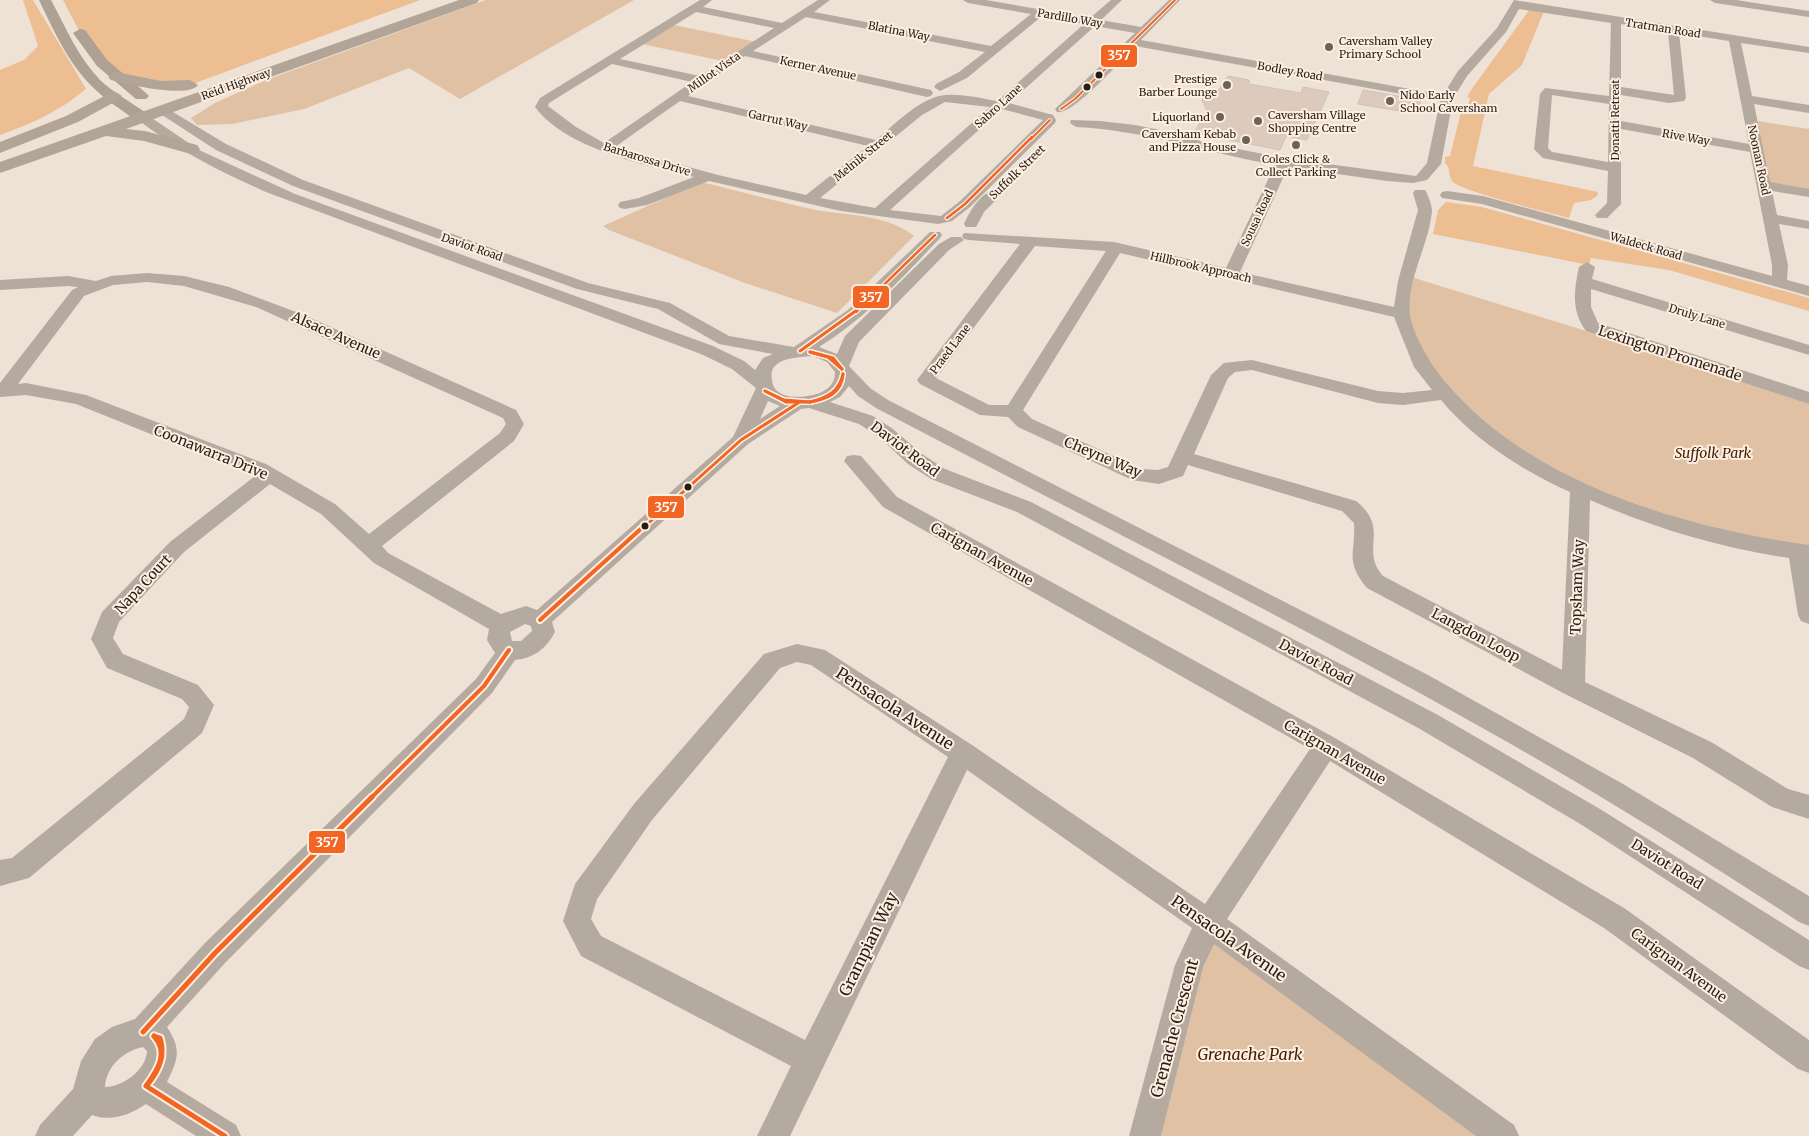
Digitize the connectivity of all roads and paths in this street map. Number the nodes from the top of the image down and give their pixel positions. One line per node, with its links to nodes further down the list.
1 (45, 0): 34 (main road)
2 (437, 0): 31 (highway, Reid Highway)
3 (472, 0): 28 (highway, Reid Highway)
4 (707, 0): 12 (street, Barbarossa Drive)
5 (825, 0): 13 (street, Millot Vista)
6 (968, 0): 14 (street, Pardillo Way)
7 (1117, 0): 18 (street, Sabro Lane)
8 (1175, 0): 21 (street, Suffolk Street)
9 (1187, 0): 23 (street, Suffolk Street)
10 (1714, 0): 15 (street)
11 (1518, 3): 16 (street, Tratman Road); 36 (street)
12 (694, 8): 19 (street); 27 (street, Barbarossa Drive)
13 (804, 13): 19 (street, Millot Vista); 24 (street, Blatina Way)
14 (1040, 13): 18 (street, Pardillo Way); 24 (street)
15 (1809, 14)
16 (1616, 20): 20 (street, Tratman Road); 33 (street, Donatti Retreat)
17 (74, 22): 29 (main road)
18 (1092, 22): 21 (street, Pardillo Way); 39 (street, Sabro Lane)
19 (782, 26): 26 (street, Millot Vista)
20 (1673, 29): 22 (street, Tratman Road); 33 (street)
21 (1143, 31): 23 (street, Suffolk Street)
22 (1734, 38): 25 (street, Tratman Road); 37 (street, Noonan Road)
23 (1139, 43): 36 (street, Bodley Road); 43 (street, Suffolk Street); 43 (street, Suffolk Street)
24 (994, 50): 32 (street)
25 (1809, 50)
26 (743, 52): 30 (street, Millot Vista); 32 (street, Kerner Avenue)
27 (610, 60): 30 (street); 48 (street, Barbarossa Drive)
28 (280, 68): 41 (highway, Reid Highway); 44 (highway)
29 (116, 77): 31 (highway); 38 (main road)
30 (701, 80): 35 (street, Millot Vista)
31 (190, 86): 38 (highway, Reid Highway)
32 (941, 93): 39 (street, Kerner Avenue); 47 (street, Melnik Street)
33 (1615, 95): 45 (street, Donatti Retreat); 55 (street)
34 (114, 96): 42 (main road); 51 (highway)
35 (678, 97): 47 (street, Garrut Way); 48 (street, Millot Vista)
36 (1447, 99): 53 (street)
37 (1747, 99): 40 (street); 50 (street, Noonan Road)
38 (148, 101): 41 (main road); 42 (highway, Reid Highway)
39 (999, 104): 43 (street, Kerner Avenue); 64 (street, Sabro Lane)
40 (1809, 109)
41 (163, 110): 42 (highway, Reid Highway); 44 (street, Daviot Road)
42 (136, 112): 46 (highway, Reid Highway); 49 (street, Daviot Road); 51 (highway, Reid Highway)
43 (1065, 119): 52 (street); 67 (street, Suffolk Street)
44 (181, 122): 80 (street, Daviot Road)
45 (1615, 124): 50 (street, Rive Way); 55 (street, Donatti Retreat)
46 (94, 134): 49 (highway); 54 (highway, Reid Highway)
47 (878, 144): 62 (street, Melnik Street)
48 (605, 148): 56 (street, Barbarossa Drive)
49 (191, 149): 82 (street, Daviot Road)
50 (1756, 149): 58 (street, Noonan Road)
51 (0, 150)
52 (1282, 163): 60 (street); 72 (street, Sousa Road)
53 (1434, 164): 59 (street); 60 (street)
54 (0, 168)
55 (1615, 168): 65 (street, Donatti Retreat)
56 (708, 177): 62 (street, Barbarossa Drive); 63 (street)
57 (1006, 184): 69 (street, Suffolk Street)
58 (1764, 185): 61 (street); 66 (street, Noonan Road)
59 (1444, 186): 60 (street); 60 (street, Waldeck Road); 74 (street, Waldeck Road)
60 (1419, 190): 78 (street)
61 (1809, 194)
62 (809, 200): 64 (street, Barbarossa Drive)
63 (625, 205)
64 (879, 212): 67 (street, Barbarossa Drive)
65 (1602, 214)
66 (1771, 218): 68 (street); 74 (street, Noonan Road)
67 (938, 225): 69 (street); 69 (street); 80 (street, Suffolk Street)
68 (1809, 225)
69 (967, 232): 70 (street, Hillbrook Approach); 81 (street, Suffolk Street)
70 (1030, 242): 71 (street, Hillbrook Approach); 87 (street, Praed Lane)
71 (1114, 247): 72 (street, Hillbrook Approach); 87 (street)
72 (1231, 274): 78 (street, Hillbrook Approach)
73 (1586, 275): 79 (street, Druly Lane); 85 (street, Lexington Promenade)
74 (1779, 283): 77 (street, Waldeck Road)
75 (0, 285): 76 (street)
76 (94, 285): 83 (street, Alsace Avenue); 93 (street, Alsace Avenue)
77 (1809, 291)
78 (1401, 314): 84 (street)
79 (1809, 350)
80 (796, 351): 81 (street); 82 (street)
81 (843, 368): 86 (street); 103 (street, Daviot Road)
82 (762, 386): 86 (street); 88 (street)
83 (2, 391): 91 (street, Coonawarra Drive)
84 (1444, 394): 89 (street, Cheyne Way); 92 (street)
85 (1809, 398)
86 (803, 403): 88 (street); 105 (street, Daviot Road)
87 (1013, 411): 89 (street, Cheyne Way)
88 (741, 440): 96 (street)
89 (1183, 457): 98 (street, Langdon Loop)
90 (854, 461): 99 (street, Carignan Avenue)
91 (269, 475): 93 (street, Coonawarra Drive); 102 (street, Napa Court)
92 (1580, 488): 94 (street); 98 (street, Topsham Way)
93 (368, 546): 97 (street, Coonawarra Drive)
94 (1804, 552): 95 (street)
95 (1809, 615)
96 (540, 620): 97 (street); 97 (street)
97 (506, 638): 106 (street)
98 (1574, 687): 101 (street, Langdon Loop)
99 (1326, 746): 104 (street, Grenache Crescent); 107 (street, Carignan Avenue)
100 (963, 753): 104 (street, Pensacola Avenue); 108 (street, Grampian Way); 108 (street, Pensacola Avenue)
101 (1809, 807)
102 (0, 874)
103 (1809, 912)
104 (1209, 922): 114 (street, Grenache Crescent); 115 (street, Pensacola Avenue)
105 (1809, 956)
106 (143, 1032): 109 (street); 110 (street)
107 (1809, 1058)
108 (811, 1060): 113 (street, Grampian Way)
109 (146, 1086): 110 (street); 112 (street)
110 (90, 1094): 111 (street)
111 (51, 1136)
112 (225, 1136)
113 (773, 1136)
114 (1145, 1136)
115 (1503, 1136)

